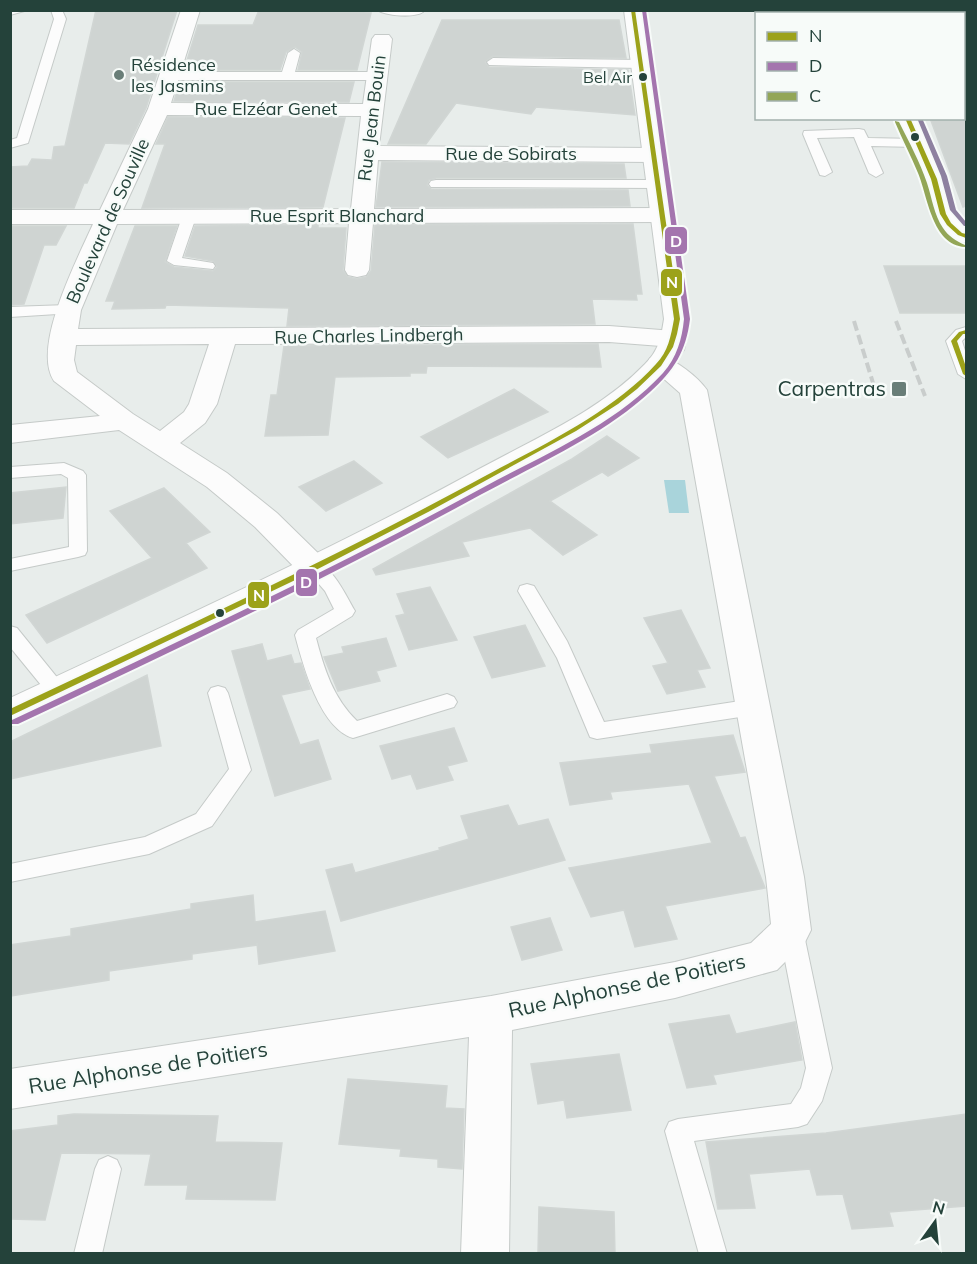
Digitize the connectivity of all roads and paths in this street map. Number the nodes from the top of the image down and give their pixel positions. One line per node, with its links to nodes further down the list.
1 (23, 10): 7 (lane)
2 (56, 10): 21 (lane)
3 (191, 10): 13 (street, Boulevard de Souville)
4 (382, 10): 6 (lane)
5 (633, 10): 12 (street)
6 (417, 11): 8 (lane)
7 (10, 12)
8 (413, 27)
9 (382, 39): 15 (street, Rue Jean Bouin)
10 (294, 53): 14 (lane)
11 (493, 62): 12 (lane)
12 (640, 64): 23 (street)
13 (172, 76): 14 (lane); 16 (street, Boulevard de Souville)
14 (285, 76): 15 (lane)
15 (377, 76): 17 (street, Rue Jean Bouin)
16 (159, 109): 17 (street, Rue Elzéar Genet); 31 (street, Boulevard de Souville)
17 (373, 110): 22 (street, Rue Jean Bouin)
18 (908, 120): 20 (street)
19 (862, 142): 20 (lane); 24 (lane); 25 (lane)
20 (917, 143): 33 (street)
21 (10, 144)
22 (367, 153): 23 (street, Rue de Sobirats); 29 (street, Rue Jean Bouin)
23 (654, 155): 27 (street)
24 (825, 172)
25 (876, 173)
26 (436, 184): 27 (lane)
27 (658, 184): 28 (street)
28 (663, 214): 29 (street, Rue Esprit Blanchard); 41 (street)
29 (360, 215): 32 (street, Rue Esprit Blanchard); 35 (street, Rue Jean Bouin)
30 (10, 217): 31 (street, Rue Esprit Blanchard)
31 (108, 217): 32 (street, Rue Esprit Blanchard); 36 (street, Boulevard de Souville)
32 (189, 217): 34 (lane)
33 (966, 236)
34 (208, 266)
35 (357, 270)
36 (68, 310): 37 (lane); 39 (street, Boulevard de Souville)
37 (10, 312)
38 (966, 333): 42 (lane)
39 (64, 338): 40 (street, Rue Charles Lindbergh); 43 (street, Boulevard de Souville)
40 (224, 338): 41 (street, Rue Charles Lindbergh); 45 (street)
41 (667, 352): 48 (street); 54 (street)
42 (966, 374)
43 (123, 420): 44 (street); 45 (street, Boulevard de Souville)
44 (10, 434)
45 (161, 444): 48 (street, Boulevard de Souville)
46 (10, 473): 47 (lane)
47 (10, 565)
48 (314, 567): 51 (street); 53 (lane)
49 (527, 591): 54 (lane)
50 (10, 633): 51 (lane)
51 (57, 691): 55 (street)
52 (218, 693): 56 (lane)
53 (447, 702)
54 (753, 707): 57 (street)
55 (10, 713)
56 (10, 873)
57 (791, 930): 58 (street, Rue Alphonse de Poitiers); 63 (lane)
58 (490, 1015): 59 (street, Rue Alphonse de Poitiers); 62 (street)
59 (10, 1089)
60 (108, 1169): 61 (lane)
61 (88, 1254)
62 (484, 1254)
63 (713, 1254)

